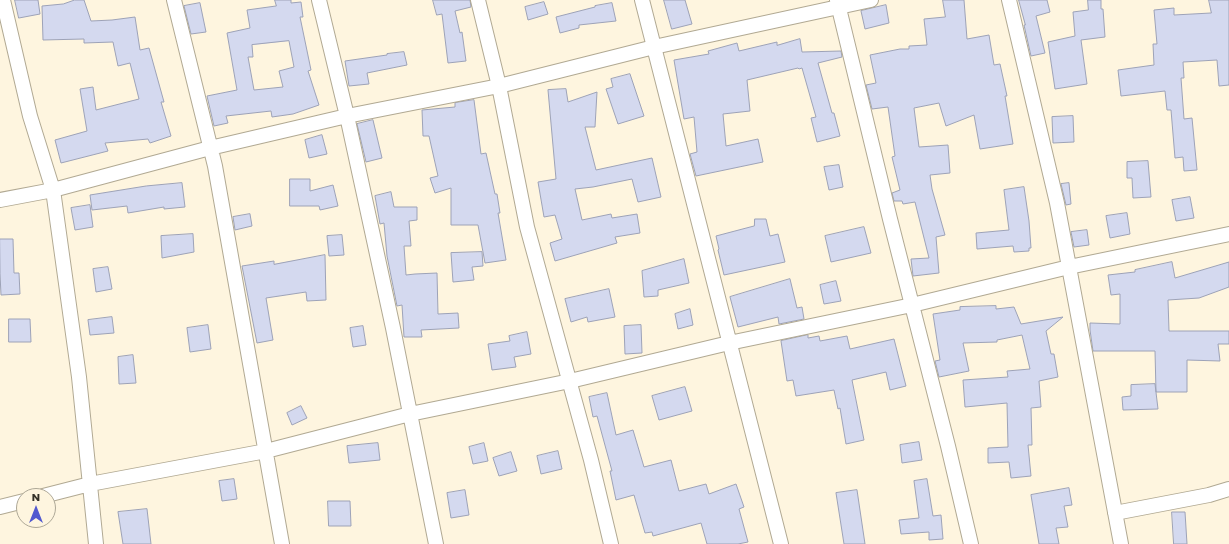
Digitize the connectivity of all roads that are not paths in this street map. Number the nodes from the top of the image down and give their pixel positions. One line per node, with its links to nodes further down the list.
1 (3, 0): 13 (street)
2 (174, 0): 12 (street)
3 (319, 0): 11 (street)
4 (478, 0): 10 (street)
5 (642, 0): 9 (street)
6 (871, 0): 8 (street)
7 (1009, 0): 16 (street)
8 (837, 3): 9 (street); 17 (street)
9 (654, 47): 10 (street); 18 (street)
10 (499, 86): 11 (street); 19 (street)
11 (347, 116): 12 (street); 20 (street)
12 (210, 148): 13 (street); 21 (street)
13 (53, 190): 14 (street); 22 (street)
14 (0, 200)
15 (1229, 234): 16 (street)
16 (1069, 267): 17 (street); 27 (street)
17 (912, 305): 18 (street); 33 (street)
18 (729, 343): 19 (street); 32 (street)
19 (570, 382): 20 (street); 31 (street)
20 (410, 414): 21 (street); 30 (street)
21 (266, 451): 22 (street); 29 (street)
22 (90, 484): 24 (street); 28 (street)
23 (1229, 489): 27 (street)
24 (56, 493)
25 (16, 503): 26 (street)
26 (0, 507)
27 (1115, 513): 34 (street)
28 (96, 544)
29 (282, 544)
30 (436, 544)
31 (611, 544)
32 (781, 544)
33 (971, 544)
34 (1121, 544)

